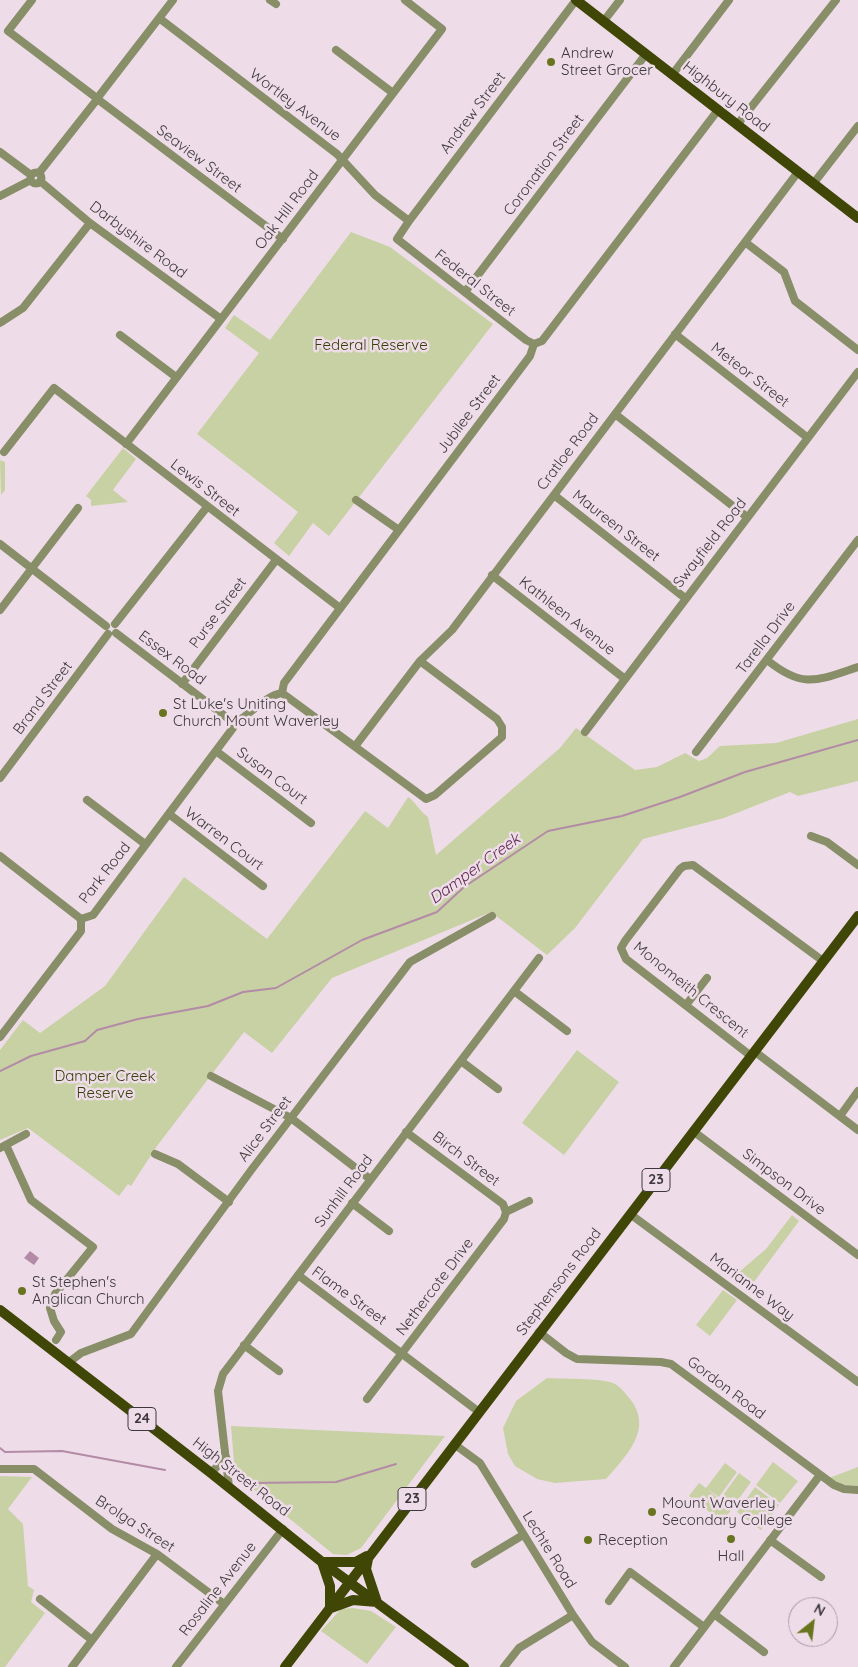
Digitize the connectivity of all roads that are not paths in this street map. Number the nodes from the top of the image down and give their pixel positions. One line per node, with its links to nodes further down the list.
1 (32, 0): 14 (street, Seaview Street)
2 (172, 0): 8 (street)
3 (405, 0): 13 (street, Oak Hill Road)
4 (576, 0): 9 (main road, Highbury Road); 26 (street, Andrew Street)
5 (620, 0): 9 (street)
6 (728, 0): 12 (street)
7 (836, 0): 16 (street)
8 (159, 18): 14 (street); 19 (street, Wortley Avenue)
9 (604, 22): 11 (main road, Highbury Road)
10 (336, 50): 13 (street)
11 (646, 54): 12 (main road, Highbury Road); 31 (street, Coronation Street)
12 (672, 75): 15 (main road, Highbury Road)
13 (393, 93): 19 (street, Oak Hill Road)
14 (97, 99): 21 (street); 28 (street, Seaview Street)
15 (718, 110): 16 (main road, Highbury Road); 36 (street, Jubilee Street)
16 (737, 125): 20 (main road, Highbury Road)
17 (858, 126): 23 (street)
18 (0, 152): 22 (street)
19 (342, 160): 26 (street, Wortley Avenue); 28 (street, Oak Hill Road)
20 (798, 172): 23 (main road, Highbury Road); 29 (street, Cratloe Road)
21 (40, 177): 22 (street); 27 (street, Darbyshire Road)
22 (31, 178): 24 (street)
23 (813, 184): 25 (main road, Highbury Road)
24 (0, 196)
25 (858, 218)
26 (409, 220): 30 (street, Andrew Street)
27 (90, 223): 32 (street, Darbyshire Road); 33 (street)
28 (283, 239): 32 (street, Oak Hill Road)
29 (745, 242): 34 (street, Cratloe Road); 37 (street)
30 (400, 243): 31 (street, Federal Street)
31 (465, 292): 36 (street, Federal Street)
32 (221, 319): 39 (street, Oak Hill Road)
33 (0, 323)
34 (675, 334): 40 (street, Cratloe Road); 41 (street, Meteor Street)
35 (120, 335): 39 (street)
36 (534, 344): 49 (street, Jubilee Street)
37 (858, 350)
38 (858, 372): 41 (street, Swayfield Road)
39 (176, 378): 42 (street, Oak Hill Road)
40 (614, 414): 44 (street, Cratloe Road); 48 (street)
41 (808, 438): 48 (street, Swayfield Road)
42 (126, 444): 43 (street, Lewis Street); 46 (street, Lewis Street)
43 (4, 452)
44 (554, 494): 54 (street, Cratloe Road); 55 (street, Maureen Street)
45 (356, 500): 49 (street)
46 (206, 507): 52 (street, Lewis Street); 58 (street)
47 (78, 508): 53 (street)
48 (747, 518): 55 (street, Swayfield Road)
49 (399, 530): 56 (street, Jubilee Street)
50 (858, 540): 62 (street, Tarella Drive)
51 (0, 544): 53 (street)
52 (276, 560): 56 (street, Lewis Street); 66 (street, Purse Street)
53 (32, 569): 57 (street); 59 (street)
54 (492, 575): 63 (street, Cratloe Road); 65 (street, Kathleen Avenue)
55 (685, 598): 65 (street, Swayfield Road)
56 (340, 608): 67 (street, Jubilee Street)
57 (0, 610)
58 (115, 624): 59 (street); 60 (street)
59 (106, 626): 61 (street)
60 (116, 633): 61 (street); 66 (street, Essex Road)
61 (108, 634): 73 (street, Brand Street)
62 (767, 660): 64 (street); 72 (street, Tarella Drive)
63 (420, 661): 70 (street, Cratloe Road); 70 (street)
64 (858, 667)
65 (625, 679): 69 (street, Swayfield Road)
66 (182, 684): 68 (street, Essex Road)
67 (282, 693): 68 (street); 70 (street)
68 (234, 723): 71 (street, Park Road)
69 (586, 732)
70 (356, 746)
71 (216, 751): 75 (street, Park Road); 76 (street, Susan Court)
72 (696, 752)
73 (0, 778)
74 (87, 800): 78 (street)
75 (169, 814): 78 (street, Park Road); 81 (street, Warren Court)
76 (311, 823)
77 (811, 836): 80 (street)
78 (145, 844): 84 (street, Park Road)
79 (1, 858): 84 (street)
80 (858, 865)
81 (263, 886)
82 (492, 916): 98 (street, Alice Street)
83 (858, 916): 86 (main road, Stephensons Road / 23)
84 (81, 919): 91 (street, Park Road)
85 (539, 958): 88 (street, Sunhill Road)
86 (823, 961): 89 (street, Monomeith Crescent); 92 (main road, Stephensons Road / 23)
87 (707, 978): 89 (street)
88 (514, 991): 90 (street); 93 (street, Sunhill Road)
89 (686, 1005): 92 (street, Monomeith Crescent)
90 (568, 1031)
91 (0, 1037)
92 (752, 1054): 97 (street, Monomeith Crescent); 100 (main road, Stephensons Road / 23)
93 (460, 1061): 95 (street); 101 (street, Sunhill Road)
94 (212, 1076): 98 (street)
95 (498, 1089)
96 (858, 1091): 97 (street)
97 (840, 1116): 99 (street, Monomeith Crescent)
98 (291, 1118): 105 (street); 107 (street, Alice Street)
99 (858, 1130)
100 (693, 1131): 110 (main road, Stephensons Road / 23); 112 (street, Simpson Drive)
101 (406, 1132): 105 (street, Sunhill Road); 109 (street, Birch Street)
102 (26, 1134): 103 (street)
103 (3, 1147): 116 (street)
104 (155, 1154): 107 (street)
105 (370, 1179): 108 (street, Sunhill Road)
106 (529, 1201): 109 (street)
107 (229, 1202): 119 (street, Alice Street)
108 (352, 1203): 111 (street); 113 (street, Sunhill Road)
109 (506, 1212): 118 (street, Nethercote Drive)
110 (630, 1214): 115 (main road, Stephensons Road / 23); 121 (street, Marianne Way)
111 (389, 1231)
112 (858, 1256)
113 (298, 1275): 117 (street, Sunhill Road); 118 (street, Flame Street)
114 (0, 1310): 119 (main road, High Street Road / 24)
115 (539, 1332): 123 (main road, Stephensons Road / 23); 128 (street, Gordon Road)
116 (56, 1340)
117 (244, 1344): 120 (street); 125 (street, Sunhill Road)
118 (402, 1352): 122 (street, Nethercote Drive); 123 (street, Flame Street)
119 (68, 1363): 127 (main road, High Street Road / 24)
120 (279, 1371)
121 (858, 1382)
122 (367, 1399)
123 (479, 1412): 124 (main road, Stephensons Road / 23)
124 (454, 1444): 132 (street, Lechte Road); 135 (main road, Stephensons Road / 23)
125 (226, 1457): 127 (street); 129 (street, Sunhill Road)
126 (0, 1469): 134 (street, Brolga Street)
127 (211, 1473): 129 (main road, High Street Road / 24)
128 (820, 1475): 130 (street, Gordon Road); 133 (street)
129 (229, 1487): 131 (main road, High Street Road / 24)
130 (858, 1490)
131 (283, 1529): 136 (main road, High Street Road / 24); 143 (street, Rosaline Avenue)
132 (524, 1536): 137 (street); 146 (street, Lechte Road)
133 (770, 1540): 138 (street); 145 (street)
134 (157, 1554): 143 (street, Brolga Street); 148 (street)
135 (370, 1554): 136 (main road); 139 (main road, Stephensons Road / 23); 142 (main road)
136 (322, 1562): 139 (main road, High Street Road / 24); 144 (main road)
137 (476, 1564)
138 (822, 1577)
139 (350, 1582): 142 (main road, High Street Road / 24); 144 (main road, Stephensons Road / 23)
140 (40, 1599): 148 (street)
141 (609, 1601): 147 (street)
142 (378, 1602): 144 (main road); 153 (main road, High Street Road / 24)
143 (224, 1604): 151 (street, Rosaline Avenue)
144 (330, 1609): 152 (main road, Stephensons Road / 23)
145 (714, 1614): 147 (street); 149 (street)
146 (573, 1615): 154 (street); 155 (street, Lechte Road)
147 (704, 1627): 156 (street)
148 (92, 1640): 150 (street)
149 (764, 1652)
150 (72, 1667)
151 (176, 1667)
152 (284, 1667)
153 (464, 1667)
154 (504, 1667)
155 (624, 1667)
156 (674, 1667)

